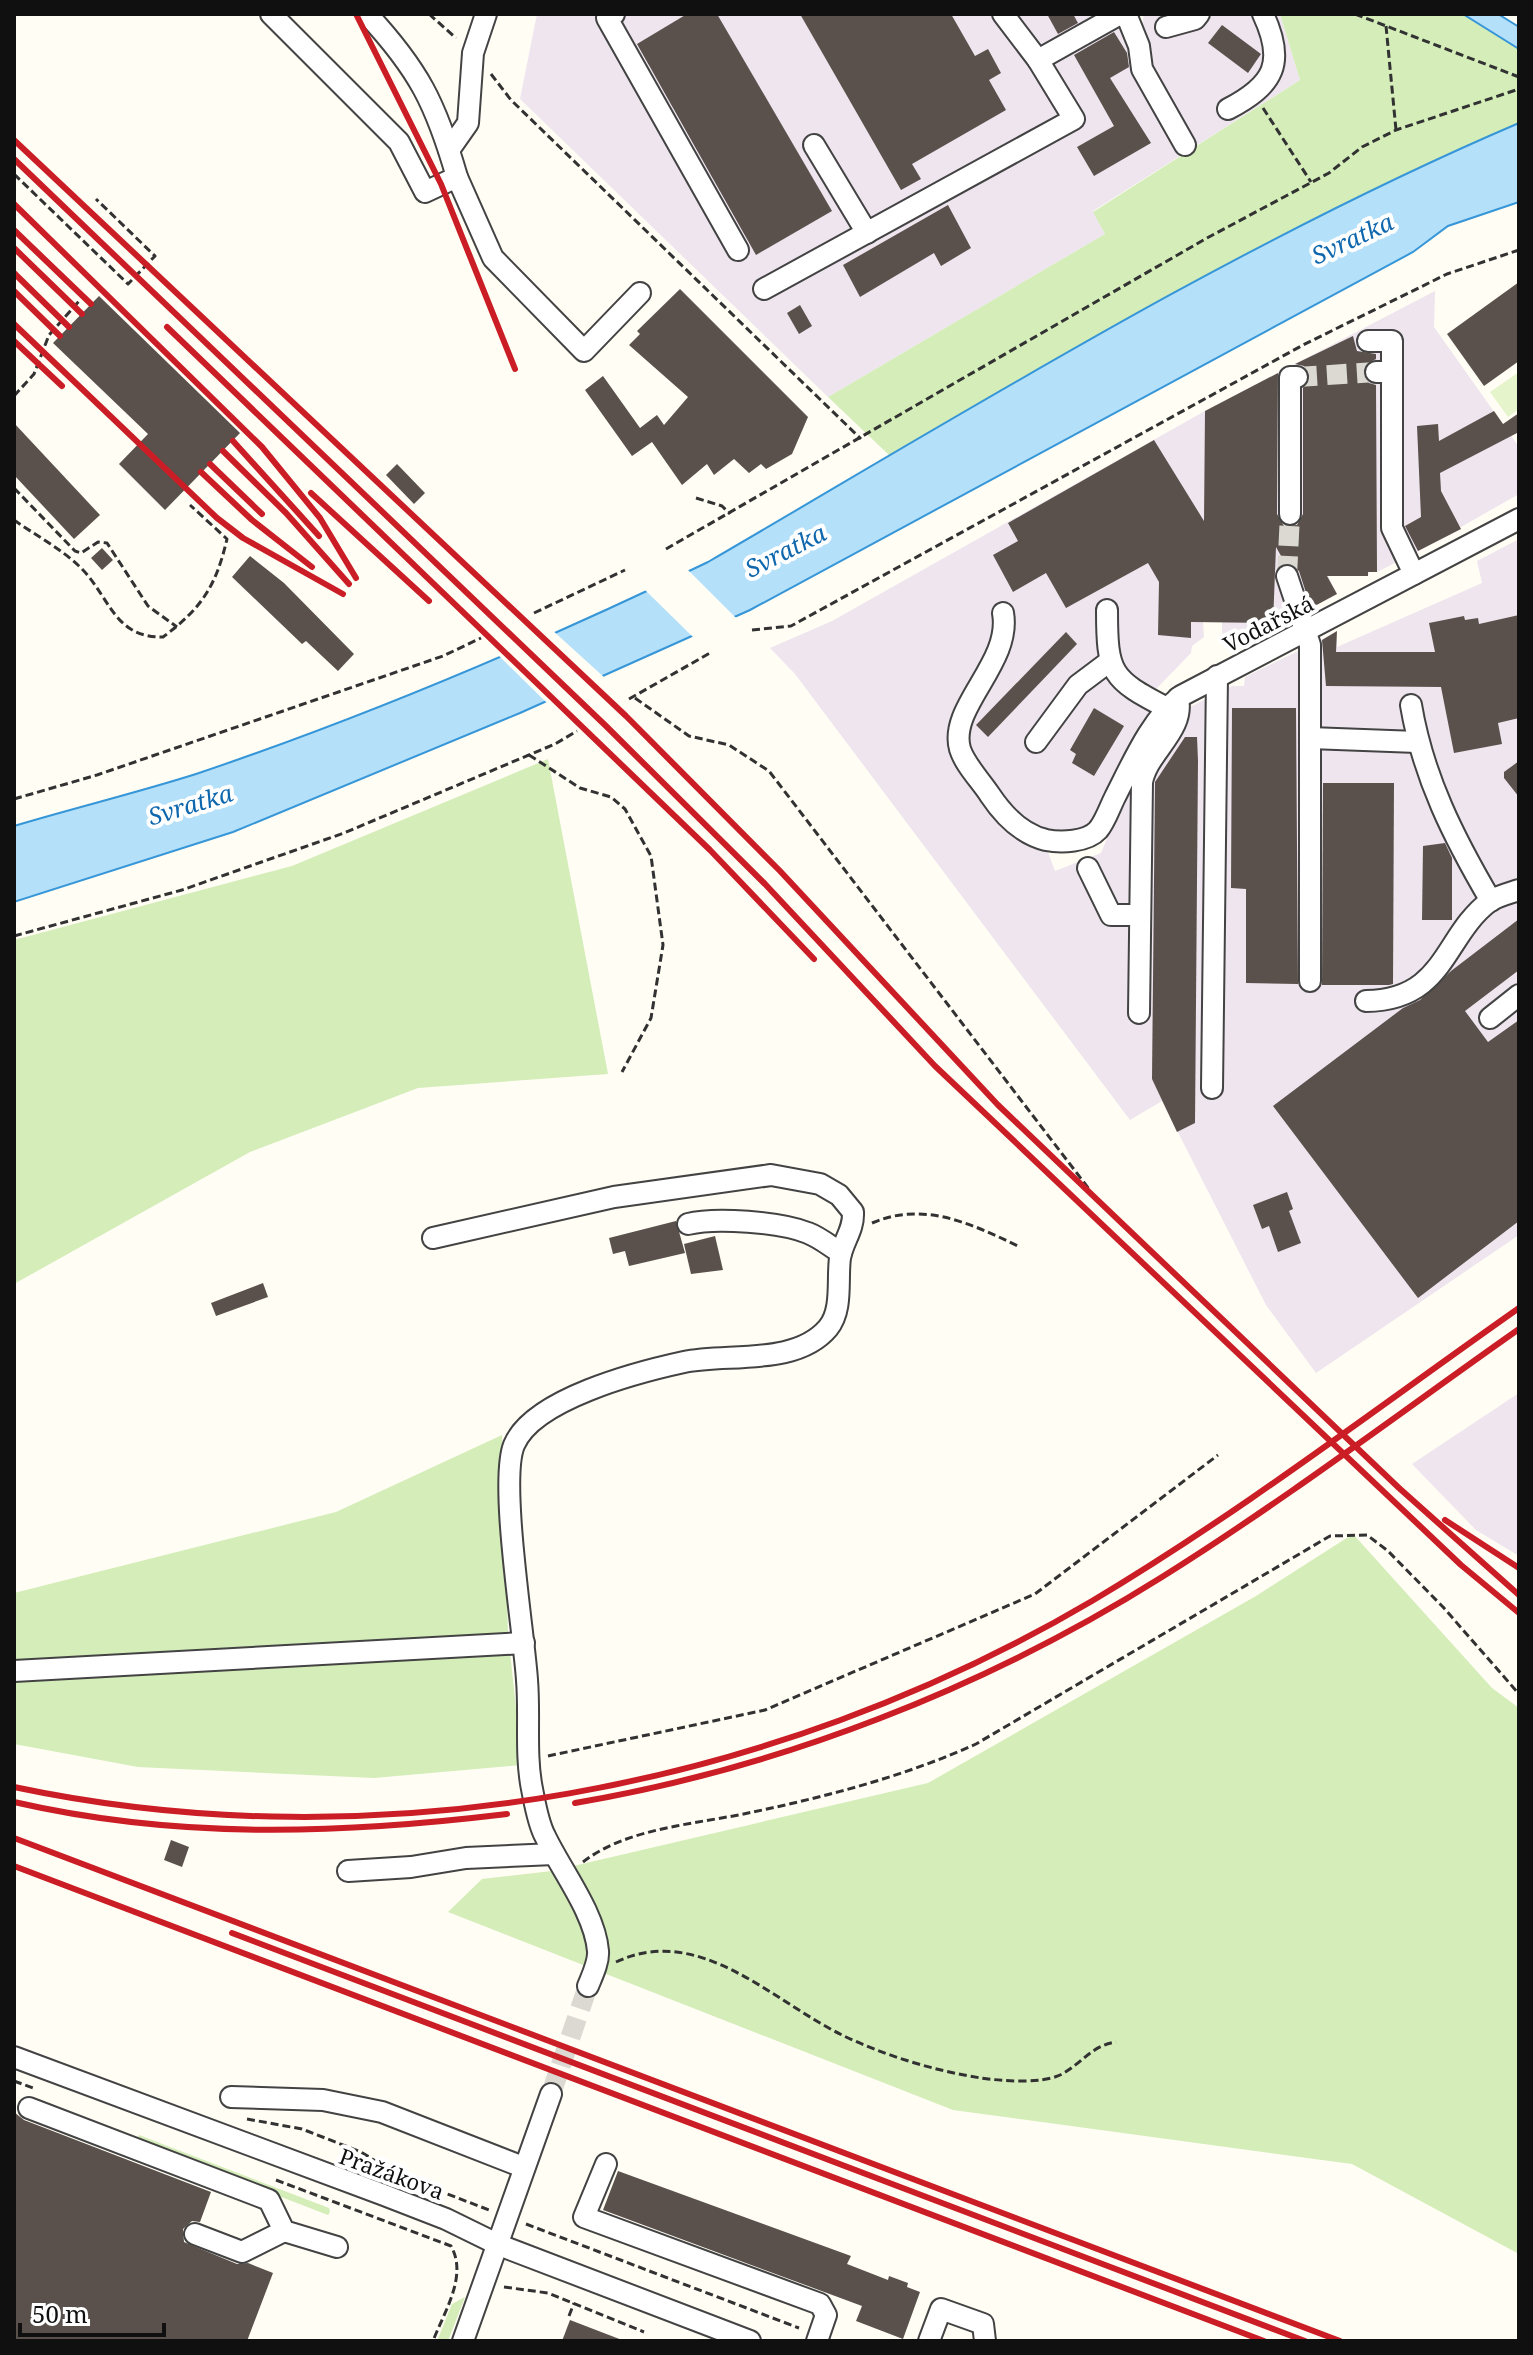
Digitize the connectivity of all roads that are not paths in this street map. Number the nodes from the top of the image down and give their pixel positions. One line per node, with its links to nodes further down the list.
1 (271, 14): 15 (street)
2 (367, 14): 14 (street)
3 (486, 14): 14 (street)
4 (614, 14): 17 (street)
5 (1003, 14): 10 (street)
6 (1123, 14): 10 (street); 13 (street)
7 (1199, 14): 9 (street)
8 (1263, 14): 11 (street)
9 (1166, 27)
10 (1038, 60): 16 (street)
11 (1228, 109)
12 (814, 145): 16 (street)
13 (1185, 145)
14 (449, 150): 15 (street)
15 (457, 177): 19 (street)
16 (867, 233): 18 (street)
17 (738, 250)
18 (764, 289)
19 (640, 293)
20 (1368, 341): 24 (street)
21 (1297, 377): 22 (street)
22 (1290, 514)
23 (1519, 519): 24 (street, Vodařská)
24 (1414, 574): 28 (street, Vodařská)
25 (1287, 576): 28 (street)
26 (1107, 610): 29 (street)
27 (1003, 613): 31 (street, Vodařská)
28 (1307, 629): 30 (street, Vodařská); 33 (street)
29 (1110, 661): 31 (street); 34 (street)
30 (1217, 676): 31 (street, Vodařská); 45 (street)
31 (1172, 703): 39 (street)
32 (1411, 705): 35 (street)
33 (1310, 738): 35 (street); 40 (street)
34 (1036, 742)
35 (1417, 742): 38 (street)
36 (1088, 868): 39 (street)
37 (1519, 890): 38 (street)
38 (1491, 901): 42 (street)
39 (1140, 915): 43 (street)
40 (1310, 981)
41 (1519, 995): 44 (street)
42 (1366, 1001)
43 (1139, 1013)
44 (1490, 1018)
45 (1212, 1088)
46 (688, 1224): 48 (street)
47 (433, 1238): 48 (street)
48 (841, 1253): 49 (street)
49 (524, 1643): 50 (street); 51 (street)
50 (14, 1671)
51 (554, 1854): 52 (street); 53 (street)
52 (348, 1871)
53 (591, 1978)
54 (14, 2057): 62 (street, Pražákova)
55 (551, 2094): 59 (street)
56 (234, 2106): 59 (street)
57 (29, 2108): 61 (street)
58 (606, 2164): 65 (street)
59 (523, 2167): 62 (street)
60 (198, 2228): 61 (street)
61 (284, 2231): 63 (street)
62 (499, 2245): 64 (street, Pražákova); 66 (street)
63 (337, 2247)
64 (710, 2334): 67 (street, Pražákova)
65 (818, 2338)
66 (463, 2341)
67 (750, 2341)
68 (929, 2341): 69 (street)
69 (985, 2341)

